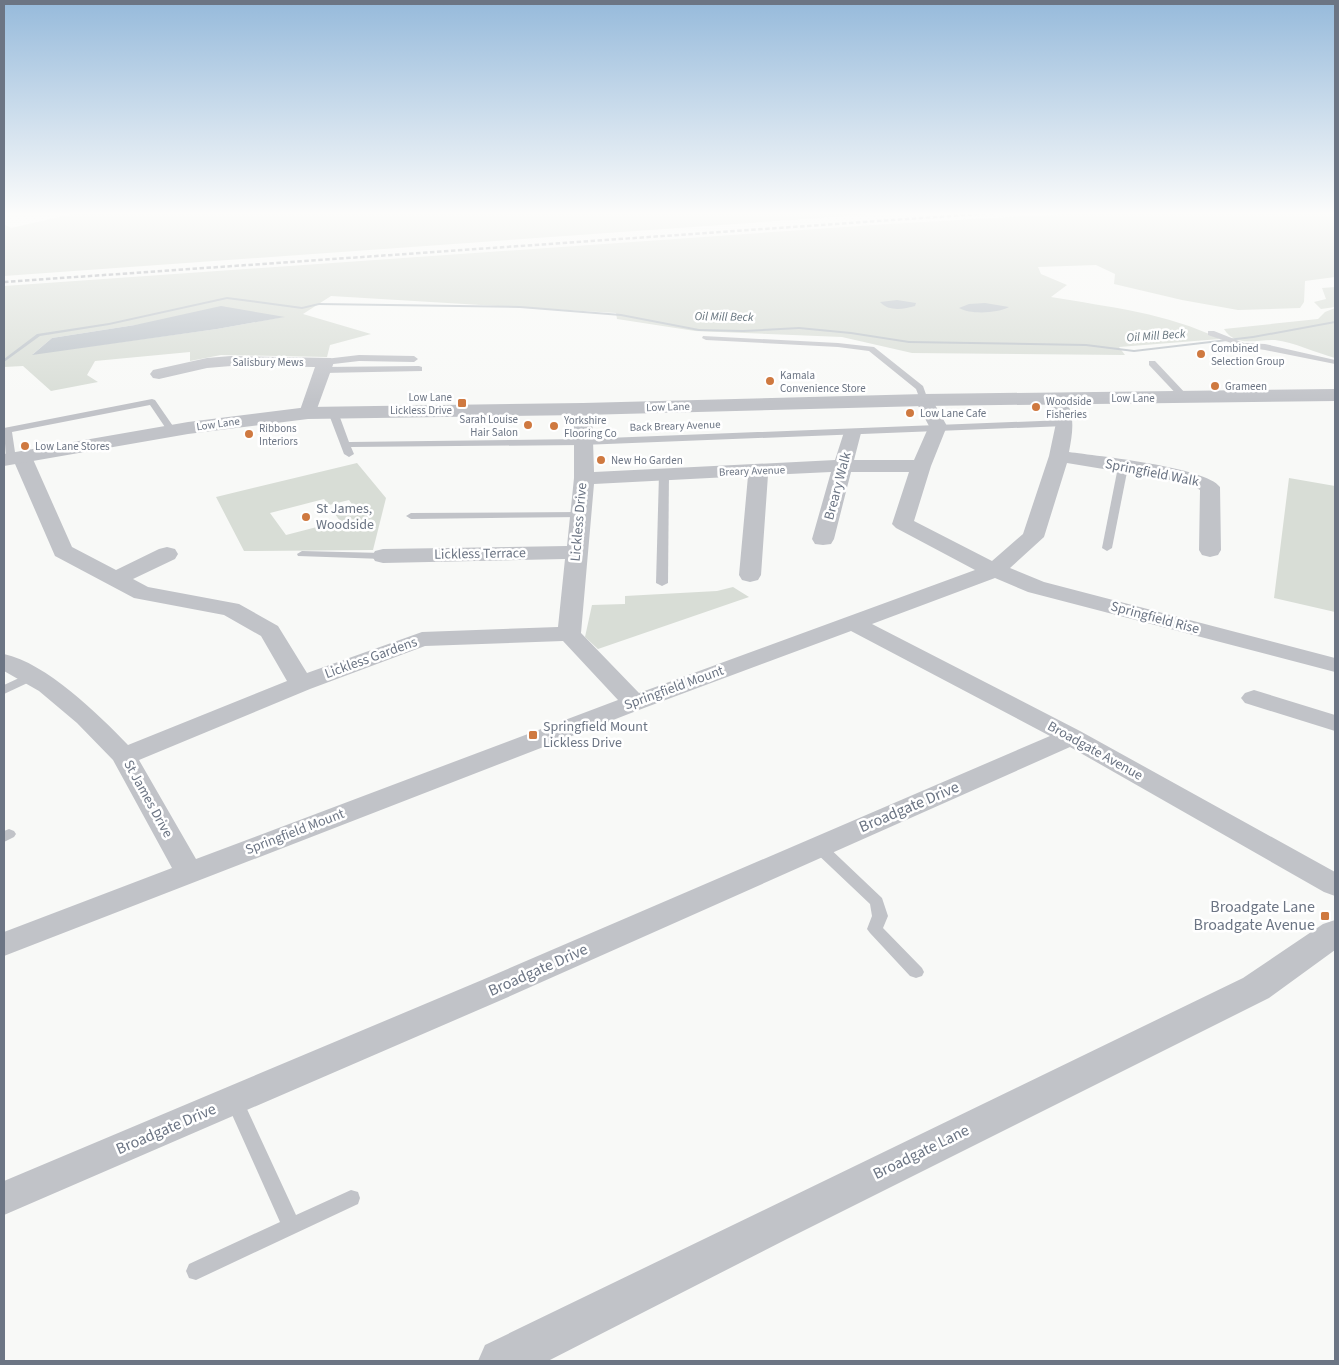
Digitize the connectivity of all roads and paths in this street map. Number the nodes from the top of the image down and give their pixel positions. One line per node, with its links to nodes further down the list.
1 (1215, 335): 4 (lane)
2 (706, 338): 12 (lane)
3 (414, 359): 6 (lane)
4 (1335, 362)
5 (1152, 363): 11 (lane)
6 (324, 366): 7 (lane); 8 (street, Salisbury Mews); 14 (street, Salisbury Mews)
7 (419, 369)
8 (159, 374)
9 (1335, 395): 11 (street, Low Lane)
10 (1056, 398): 11 (street, Low Lane); 12 (street, Low Lane); 16 (street, Springfield Mount)
11 (1185, 398)
12 (924, 400): 13 (street, Low Lane); 17 (street)
13 (583, 409): 15 (street, Low Lane); 20 (street, Lickless Drive)
14 (308, 412): 15 (street, Low Lane); 18 (street, Low Lane)
15 (333, 412): 22 (lane)
16 (1064, 423): 17 (lane, Back Breary Avenue); 23 (street, Springfield Mount)
17 (938, 426): 19 (lane, Back Breary Avenue); 26 (street)
18 (172, 431): 24 (street, Low Lane); 24 (lane)
19 (852, 433): 20 (lane, Back Breary Avenue); 25 (street, Breary Walk)
20 (582, 442): 21 (lane, Back Breary Avenue); 30 (street, Lickless Drive)
21 (352, 444)
22 (349, 454)
23 (1060, 456): 27 (street, Springfield Walk); 40 (street, Springfield Mount)
24 (12, 459): 42 (street)
25 (842, 466): 26 (street, Breary Avenue); 28 (street, Breary Avenue); 33 (street, Breary Walk)
26 (921, 466): 40 (street, Springfield Rise)
27 (1123, 467): 34 (lane); 35 (street, Springfield Walk)
28 (758, 471): 29 (street, Breary Avenue); 41 (street)
29 (664, 474): 30 (street, Breary Avenue); 43 (lane)
30 (584, 478): 31 (street, Lickless Drive)
31 (579, 515): 32 (lane); 36 (street, Lickless Drive)
32 (411, 516)
33 (823, 539)
34 (1107, 548)
35 (1210, 550)
36 (577, 552): 39 (street, Lickless Terrace); 45 (street, Lickless Drive)
37 (167, 554): 42 (street)
38 (302, 554): 39 (lane)
39 (383, 556)
40 (986, 566): 44 (street, Springfield Mount); 47 (street, Springfield Rise)
41 (750, 575)
42 (115, 578): 49 (street)
43 (662, 583)
44 (851, 622): 52 (street, Springfield Mount); 54 (street, Broadgate Avenue)
45 (569, 634): 49 (street, Lickless Gardens); 52 (street)
46 (4, 661): 48 (street, St James Drive)
47 (1335, 665)
48 (32, 676): 50 (lane); 55 (street, St James Drive)
49 (301, 684): 55 (street, Lickless Gardens)
50 (4, 690)
51 (1254, 698): 53 (street)
52 (634, 703): 57 (street, Springfield Mount)
53 (1335, 723)
54 (1071, 737): 56 (street, Broadgate Drive); 58 (street, Broadgate Avenue)
55 (124, 756): 57 (street, St James Drive)
56 (818, 846): 61 (lane); 62 (street, Broadgate Drive)
57 (189, 872): 60 (street, Springfield Mount)
58 (1335, 885)
59 (1335, 933): 67 (street, Broadgate Lane)
60 (4, 944)
61 (916, 972)
62 (234, 1099): 63 (street, Broadgate Drive); 65 (lane)
63 (4, 1198)
64 (351, 1198): 65 (lane)
65 (291, 1226): 66 (lane)
66 (196, 1271)
67 (501, 1361)

